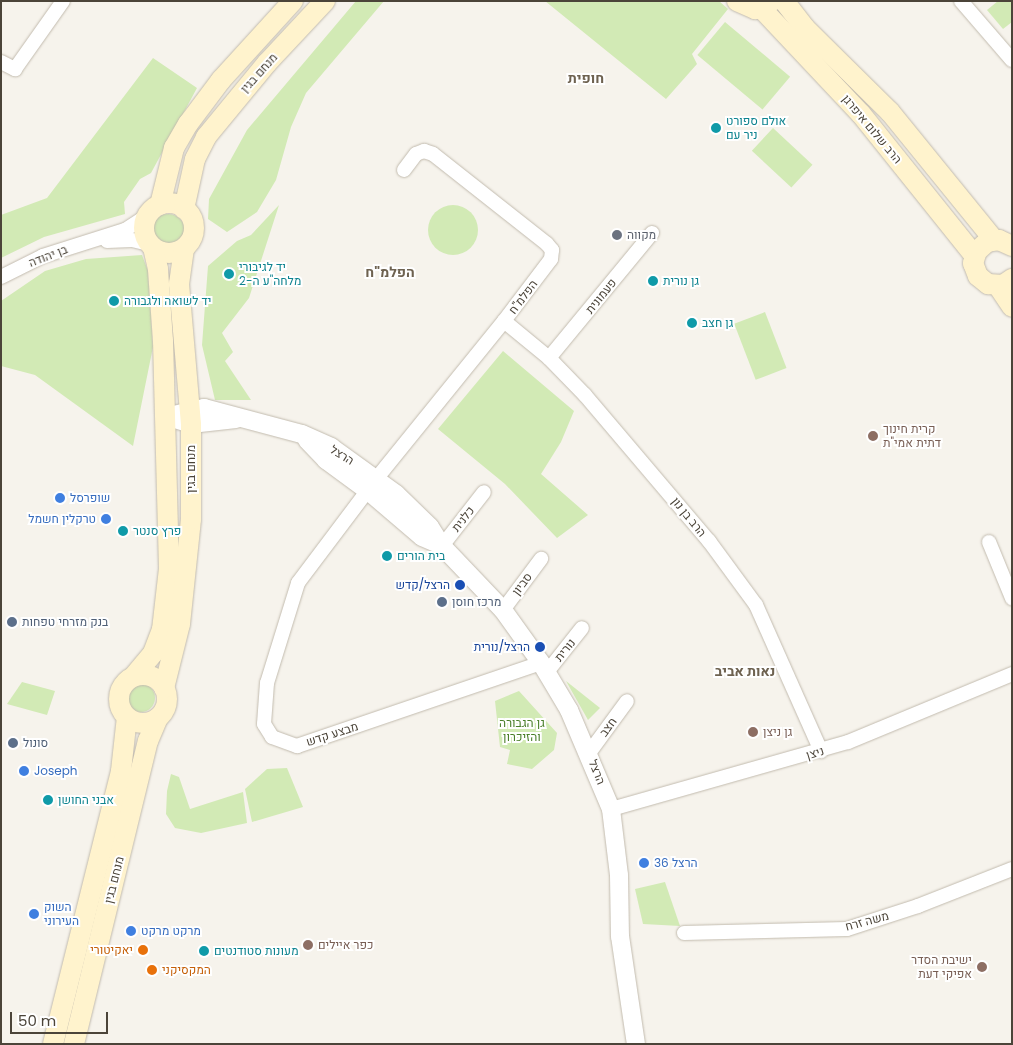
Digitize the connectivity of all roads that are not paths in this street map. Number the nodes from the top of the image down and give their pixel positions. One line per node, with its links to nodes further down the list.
1 (63, 1): 9 (street)
2 (293, 1): 12 (main road, מנחם בגין)
3 (325, 1): 11 (main road, מנחם בגין)
4 (737, 1): 7 (main road)
5 (784, 1): 15 (main road, הרב שלום איפרגן)
6 (961, 1): 8 (street)
7 (767, 5): 18 (main road, הרב שלום איפרגן)
8 (1012, 60)
9 (1, 62)
10 (404, 170): 22 (street, הפלמ"ח)
11 (184, 209): 12 (main road); 17 (main road)
12 (154, 210): 14 (street, בן יהודה); 16 (main road)
13 (652, 233): 23 (street, פעמונית)
14 (96, 241): 16 (street, בן יהודה); 19 (street, בן יהודה)
15 (1006, 242): 18 (main road)
16 (151, 246): 17 (main road); 24 (main road, מנחם בגין)
17 (184, 248): 25 (main road, מנחם בגין)
18 (974, 255): 20 (main road)
19 (1, 277)
20 (1005, 283): 21 (main road)
21 (1012, 307)
22 (504, 321): 23 (street, הרב בן נון); 26 (street, הפלמ"ח)
23 (549, 358): 41 (street, הרב בן נון)
24 (165, 417): 25 (street, הרצל); 36 (main road, מנחם בגין)
25 (190, 417): 26 (street, הרצל); 37 (main road, מנחם בגין)
26 (372, 484): 29 (street, הרצל); 34 (street, מבצע קדש)
27 (484, 492): 29 (street, כלנית)
28 (989, 542): 31 (street)
29 (442, 546): 32 (street, הרצל)
30 (541, 558): 32 (street, סביון)
31 (1012, 598)
32 (503, 610): 34 (street, הרצל)
33 (582, 628): 34 (street, נורית)
34 (544, 667): 42 (street, הרצל)
35 (1012, 674): 41 (street, ניצן)
36 (134, 676): 37 (main road); 39 (main road)
37 (164, 688): 40 (main road)
38 (627, 701): 42 (street, חצב)
39 (127, 717): 40 (main road); 46 (main road, מנחם בגין)
40 (158, 718): 47 (main road, מנחם בגין)
41 (821, 751): 43 (street, ניצן)
42 (589, 753): 43 (street, הרצל)
43 (611, 809): 48 (street, הרצל)
44 (1012, 869): 45 (street, משה זרח)
45 (684, 933)
46 (53, 1044)
47 (74, 1044)
48 (636, 1044)

